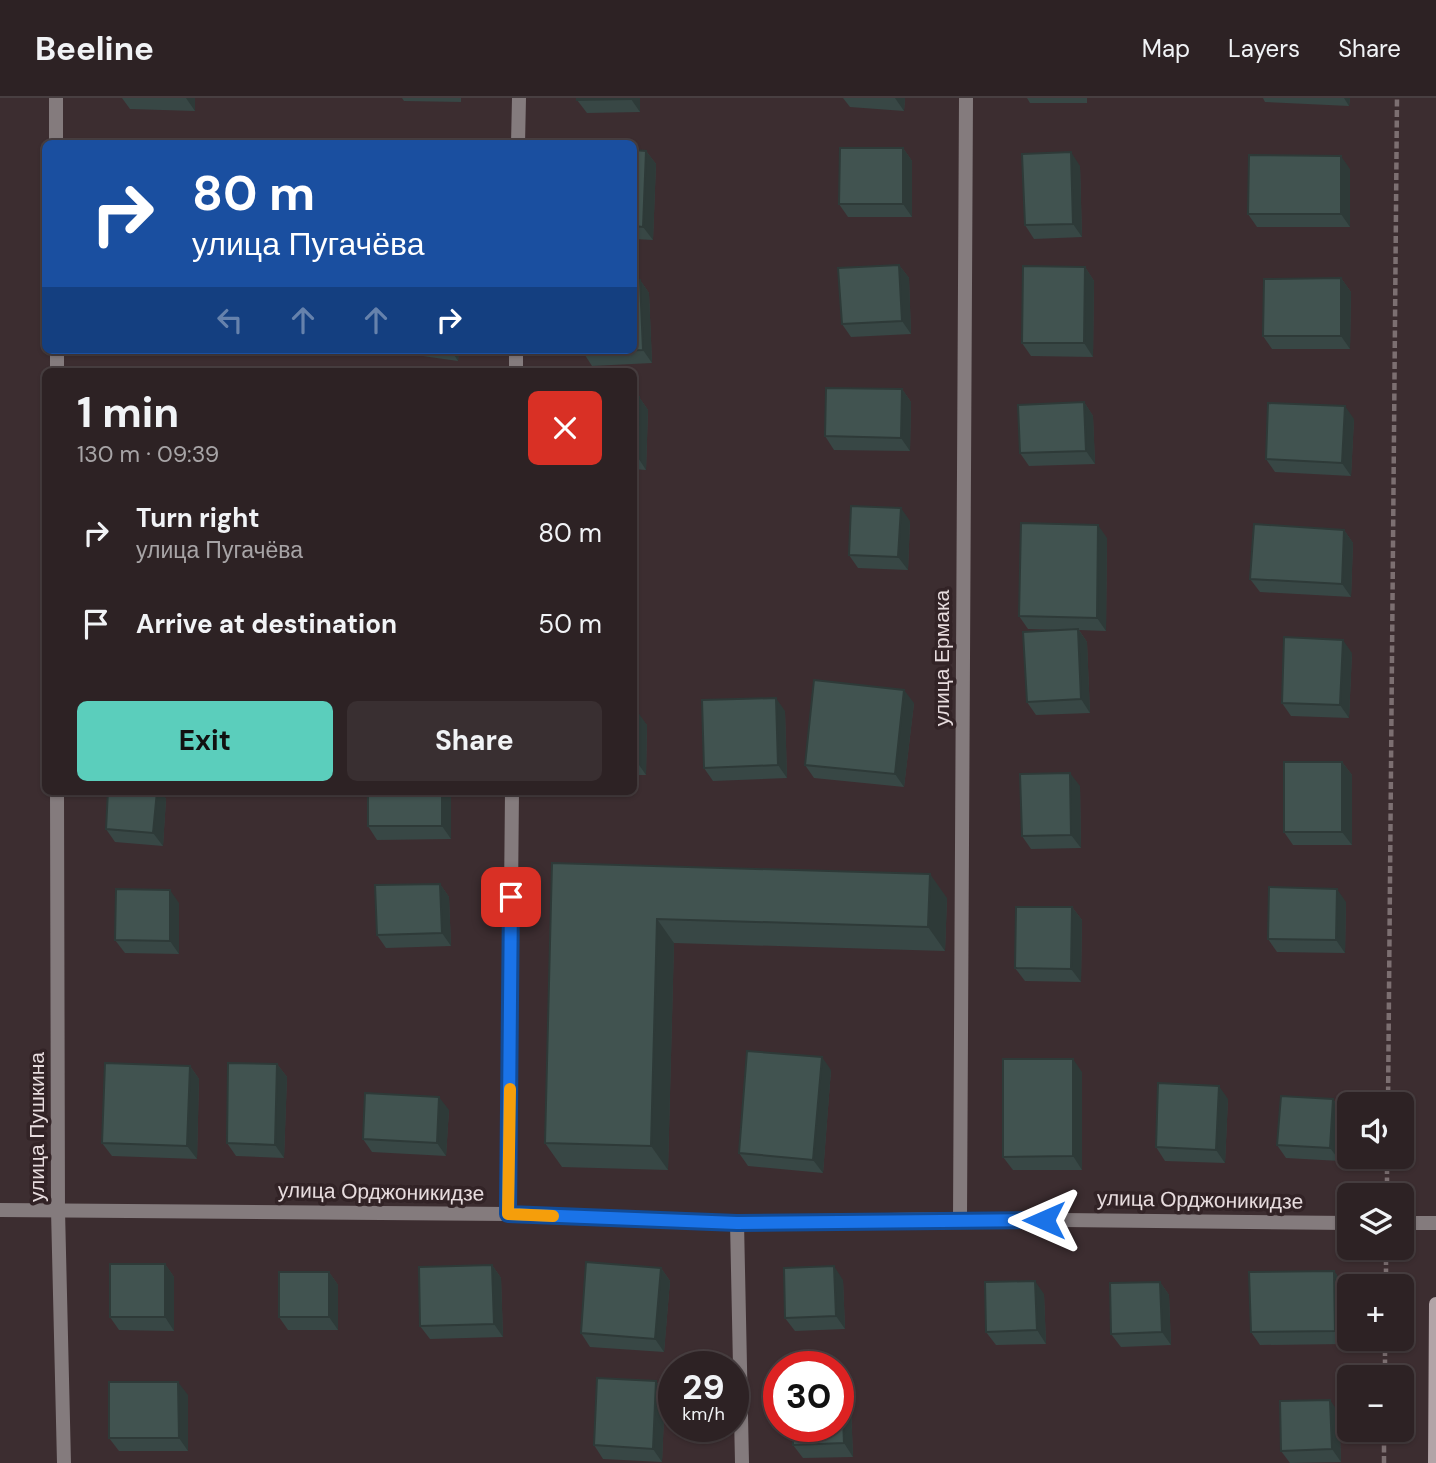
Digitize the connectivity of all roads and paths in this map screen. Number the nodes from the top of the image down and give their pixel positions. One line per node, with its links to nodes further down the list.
1 (56, 98): 5 (street)
2 (519, 98): 6 (street)
3 (966, 98): 13 (street, улица Ермака)
4 (1397, 98): 9 (path)
5 (56, 140)
6 (518, 140)
7 (57, 795): 11 (street, улица Пушкина)
8 (512, 795): 12 (street)
9 (1388, 1092)
10 (0, 1210): 11 (street, улица Орджоникидзе)
11 (58, 1210): 12 (street, улица Орджоникидзе); 20 (street, улица Пушкина)
12 (508, 1214): 14 (street, улица Орджоникидзе)
13 (960, 1219): 14 (street, улица Орджоникидзе); 15 (street, улица Орджоникидзе)
14 (737, 1223): 21 (street)
15 (1337, 1223)
16 (1414, 1223): 17 (street)
17 (1436, 1223)
18 (1436, 1304): 23 (street)
19 (1384, 1442): 22 (path)
20 (64, 1463)
21 (742, 1463)
22 (1384, 1463)
23 (1435, 1463)

